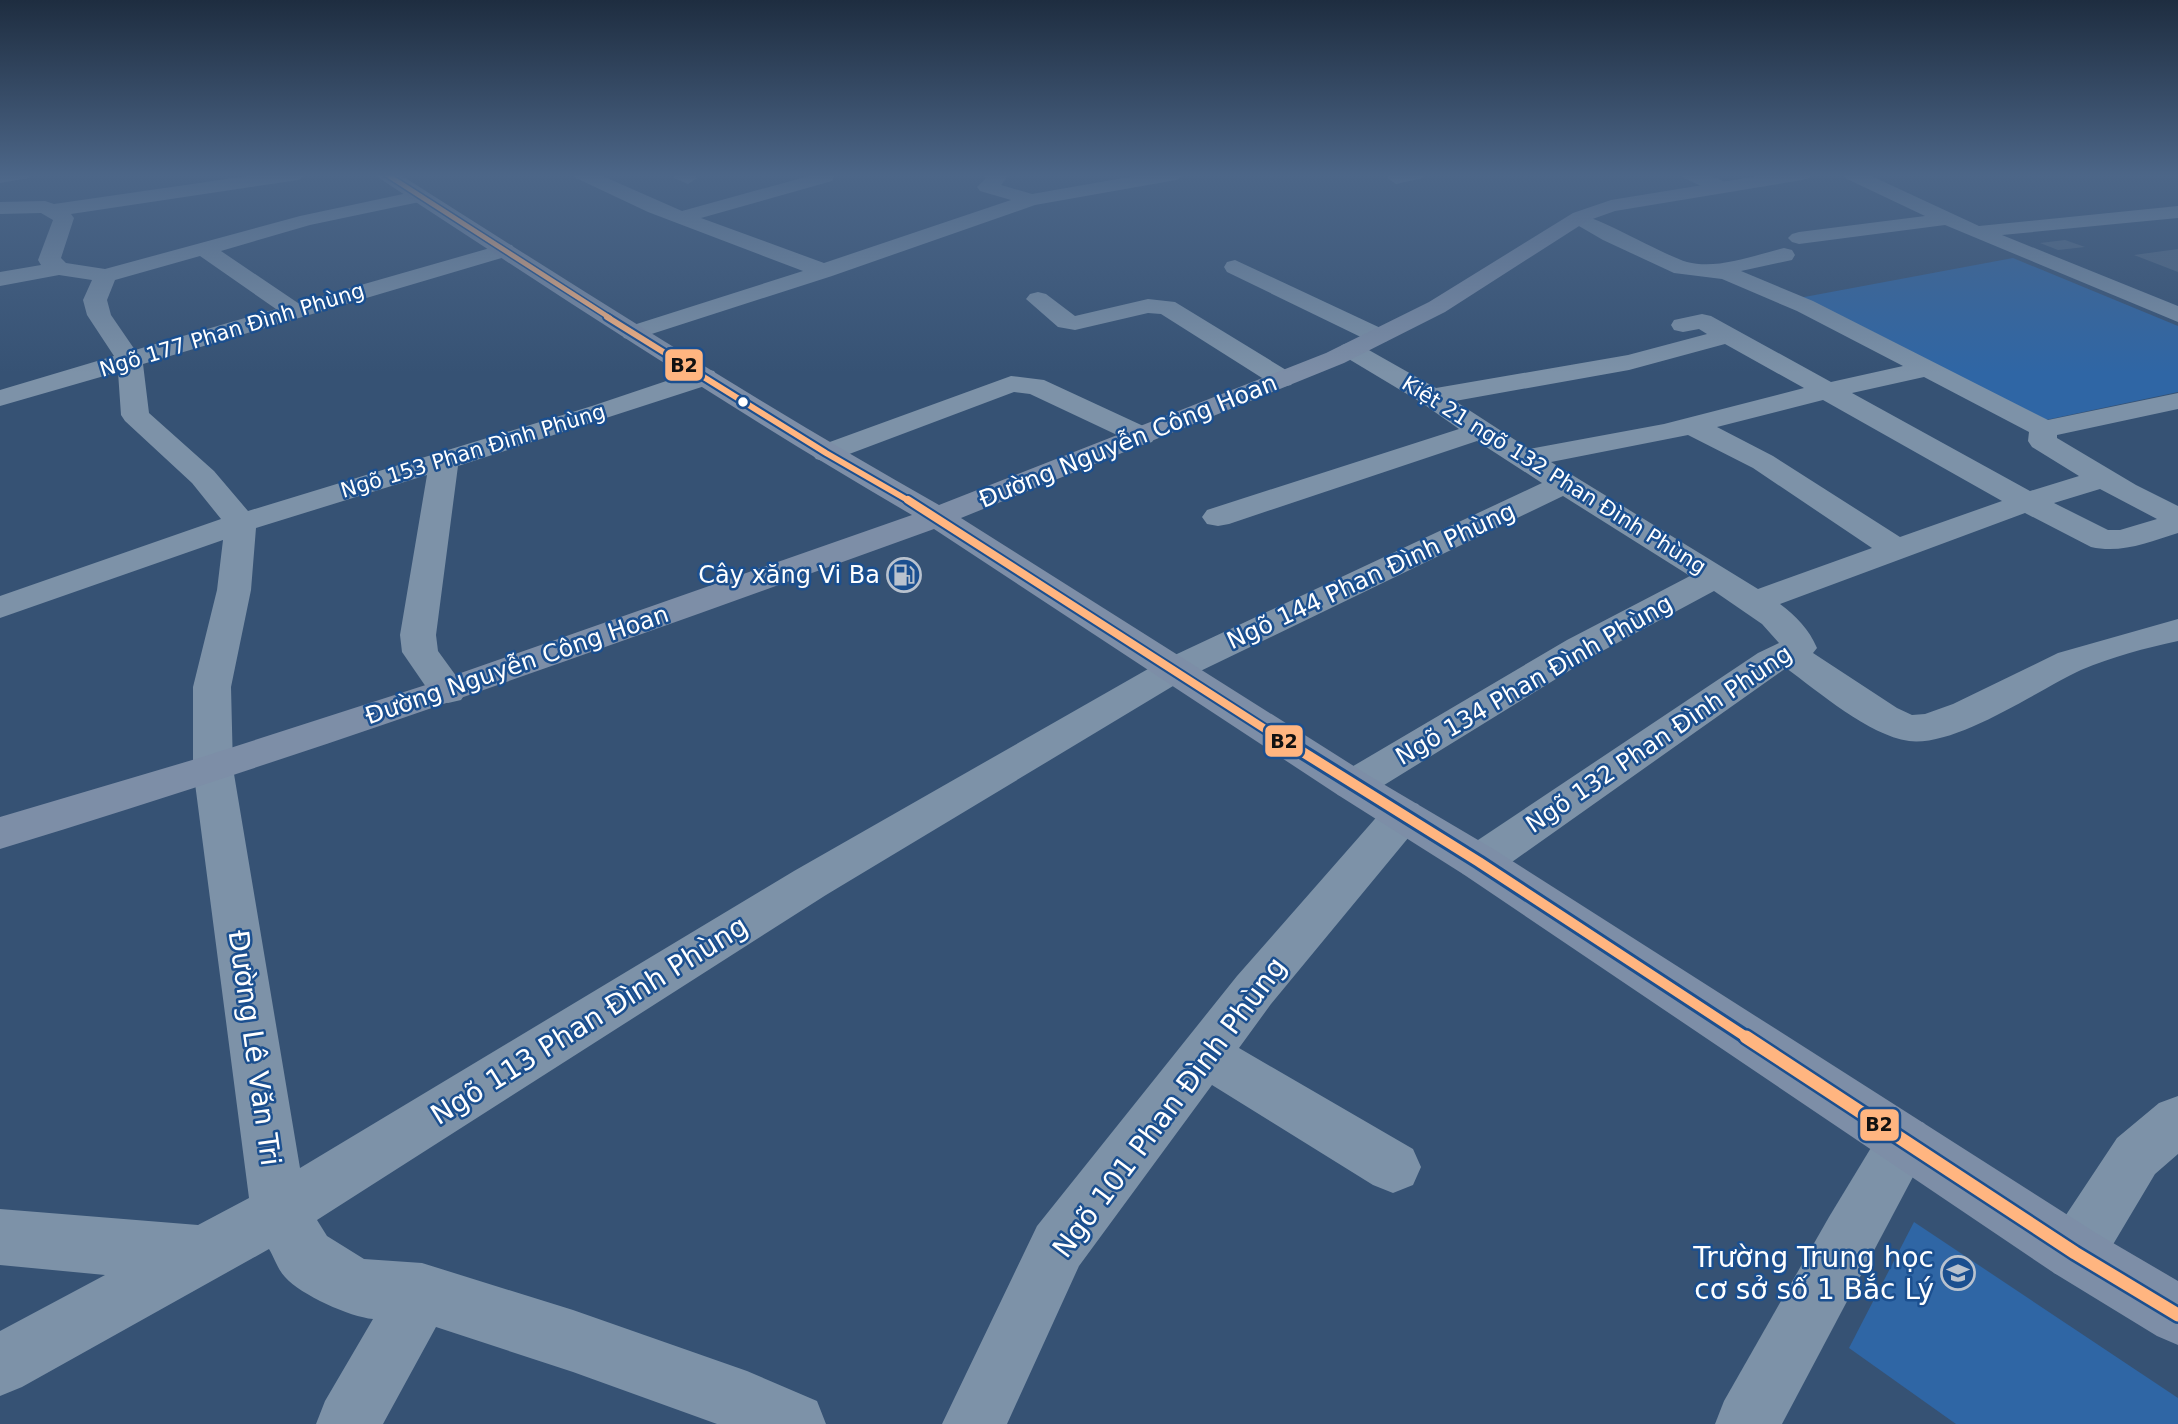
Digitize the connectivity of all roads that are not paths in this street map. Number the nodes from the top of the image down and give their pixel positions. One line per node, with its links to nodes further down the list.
1 (57, 240): 13 (street)
2 (234, 240): 9 (street)
3 (491, 240): 10 (main road)
4 (747, 240): 14 (street)
5 (913, 240): 14 (street)
6 (1542, 240): 24 (main road, Đường Nguyễn Công Hoan)
7 (1620, 240): 15 (street)
8 (1997, 240): 20 (street)
9 (204, 249): 16 (street); 19 (street)
10 (504, 250): 19 (street, Ngõ 177 Phan Đình Phùng); 22 (main road)
11 (1784, 255): 15 (street)
12 (1236, 267): 24 (street, Kiệt 21 ngõ 132 Phan Đình Phùng)
13 (60, 268): 16 (street); 17 (street)
14 (824, 271): 22 (street)
15 (1713, 271): 26 (street)
16 (105, 276): 25 (street)
17 (0, 279)
18 (1038, 299): 28 (street)
19 (293, 310): 25 (street, Ngõ 177 Phan Đình Phùng)
20 (2178, 315)
21 (1683, 325): 23 (street)
22 (633, 333): 27 (main road)
23 (1727, 336): 29 (street); 30 (street)
24 (1364, 343): 28 (main road, Đường Nguyễn Công Hoan); 30 (street, Kiệt 21 ngõ 132 Phan Đình Phùng)
25 (130, 361): 31 (street, Ngõ 177 Phan Đình Phùng); 46 (street)
26 (1927, 369): 29 (street); 34 (street)
27 (705, 377): 37 (main road); 39 (street, Ngõ 153 Phan Đình Phùng)
28 (1282, 379): 36 (main road, Đường Nguyễn Công Hoan)
29 (1825, 391): 33 (street); 42 (street)
30 (1432, 397): 35 (street, Kiệt 21 ngõ 132 Phan Đình Phùng)
31 (0, 398)
32 (2178, 401): 34 (street)
33 (1693, 426): 38 (street); 48 (street)
34 (2044, 429): 40 (street)
35 (1480, 431): 38 (street, Kiệt 21 ngõ 132 Phan Đình Phùng); 44 (street)
36 (1142, 436): 37 (street); 43 (main road, Đường Nguyễn Công Hoan)
37 (826, 453): 43 (main road)
38 (1526, 458): 41 (street, Kiệt 21 ngõ 132 Phan Đình Phùng)
39 (444, 460): 46 (street, Ngõ 153 Phan Đình Phùng); 55 (street)
40 (2101, 479): 42 (street); 45 (street)
41 (1566, 483): 49 (street, Kiệt 21 ngõ 132 Phan Đình Phùng); 54 (street, Ngõ 144 Phan Đình Phùng)
42 (2027, 502): 47 (street); 48 (street)
43 (937, 517): 54 (main road); 55 (main road, Đường Nguyễn Công Hoan)
44 (1218, 517)
45 (2178, 517)
46 (241, 523): 51 (street, Ngõ 153 Phan Đình Phùng); 56 (street, Đường Lê Văn Tri)
47 (2178, 523)
48 (1896, 549): 50 (street)
49 (1716, 576): 50 (street, Kiệt 21 ngõ 132 Phan Đình Phùng); 57 (street, Ngõ 134 Phan Đình Phùng)
50 (1755, 602): 53 (street, Ngõ 132 Phan Đình Phùng)
51 (0, 608)
52 (2178, 630): 53 (street)
53 (1788, 653): 60 (street, Ngõ 132 Phan Đình Phùng)
54 (1175, 669): 57 (main road); 65 (street, Ngõ 113 Phan Đình Phùng)
55 (447, 691): 56 (main road, Đường Nguyễn Công Hoan)
56 (213, 768): 59 (main road, Đường Nguyễn Công Hoan); 65 (street, Đường Lê Văn Tri)
57 (1353, 785): 58 (main road)
58 (1403, 815): 60 (main road); 61 (street, Ngõ 101 Phan Đình Phùng)
59 (0, 833)
60 (1479, 862): 63 (main road)
61 (1204, 1054): 64 (street); 74 (street, Ngõ 101 Phan Đình Phùng)
62 (2178, 1120): 67 (street)
63 (1905, 1142): 67 (main road); 75 (street)
64 (1393, 1167)
65 (279, 1212): 68 (street, Ngõ 113 Phan Đình Phùng); 69 (street, Đường Lê Văn Tri)
66 (0, 1237): 68 (street)
67 (2075, 1253): 70 (main road)
68 (200, 1254): 71 (street, Ngõ 113 Phan Đình Phùng)
69 (422, 1293): 72 (street); 73 (street, Đường Lê Văn Tri)
70 (2178, 1315)
71 (0, 1365)
72 (348, 1424)
73 (794, 1424)
74 (974, 1424)
75 (1747, 1424)

